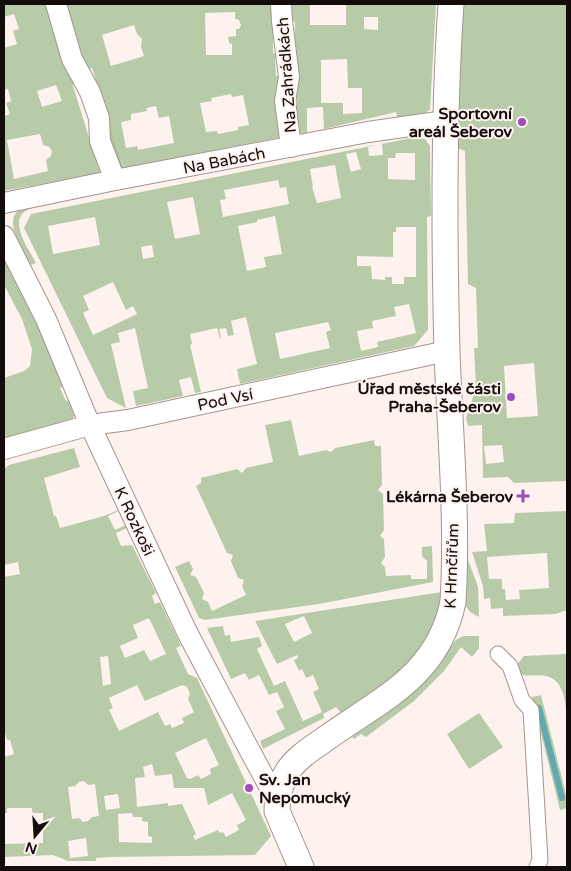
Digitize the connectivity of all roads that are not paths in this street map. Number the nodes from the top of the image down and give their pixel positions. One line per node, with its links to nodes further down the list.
1 (56, 4): 6 (street)
2 (281, 4): 5 (street, Na Zahrádkách)
3 (451, 4): 4 (street, K Hrnčířům)
4 (445, 121): 5 (street, Na Babách); 9 (street, K Hrnčířům)
5 (291, 147): 6 (street, Na Babách)
6 (115, 180): 7 (street, Na Babách)
7 (4, 203)
8 (4, 236): 10 (street, K Rozkoši)
9 (447, 351): 10 (street, Pod Vsí); 13 (street, K Hrnčířům)
10 (90, 425): 11 (street, Pod Vsí); 13 (street, K Rozkoši)
11 (4, 449)
12 (498, 654): 14 (street)
13 (277, 801): 15 (street, K Hrnčířům)
14 (541, 865)
15 (301, 867)

